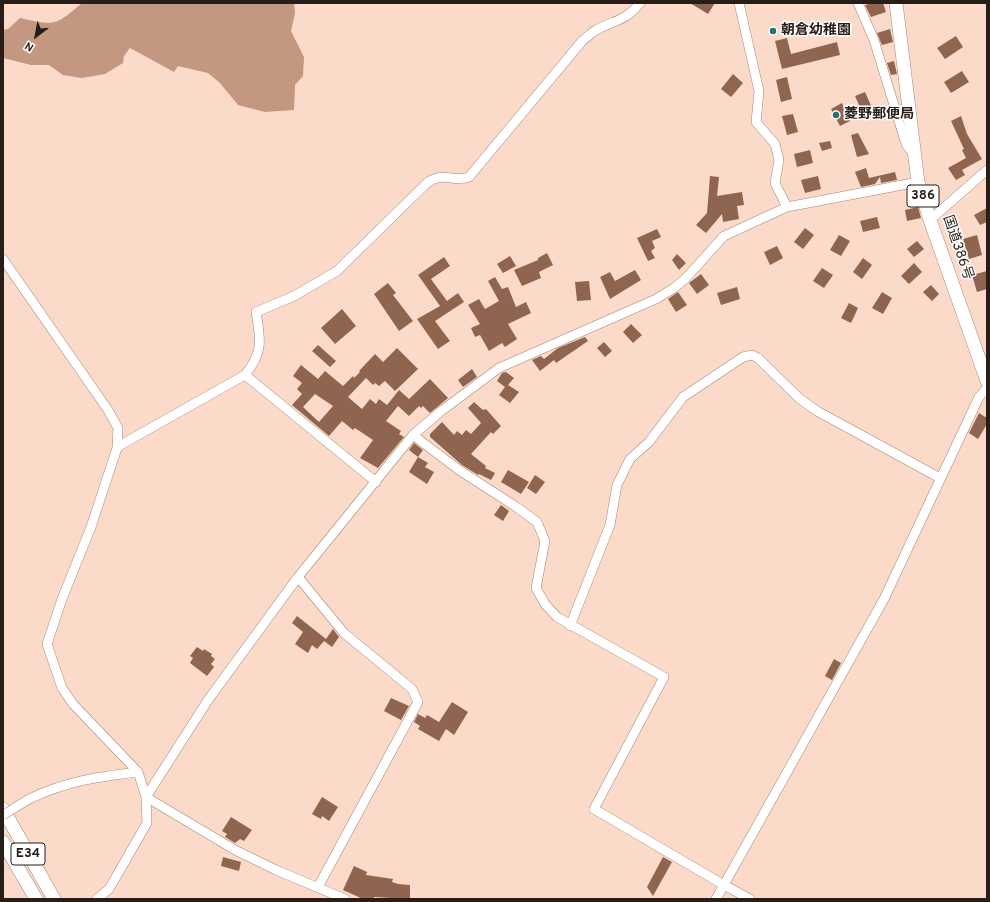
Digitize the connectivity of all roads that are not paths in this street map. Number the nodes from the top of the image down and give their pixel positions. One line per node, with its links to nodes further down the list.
1 (640, 3): 11 (street)
2 (739, 3): 8 (street)
3 (858, 3): 5 (street)
4 (896, 3): 5 (highway, 国道386号 / 386)
5 (914, 155): 7 (highway, 国道386号 / 386)
6 (987, 170): 9 (street)
7 (918, 182): 8 (street); 9 (highway, 国道386号 / 386)
8 (786, 207): 14 (street)
9 (930, 220): 12 (highway, 国道386号 / 386)
10 (3, 259): 15 (street)
11 (245, 375): 15 (street); 17 (street)
12 (987, 381)
13 (987, 388): 16 (street)
14 (413, 435): 17 (street); 19 (street)
15 (117, 447): 20 (street)
16 (940, 478): 19 (street); 25 (street)
17 (376, 482): 18 (street)
18 (298, 577): 21 (street); 26 (street)
19 (570, 626): 25 (street)
20 (138, 772): 21 (street); 23 (street, bridge)
21 (146, 797): 26 (street); 27 (street)
22 (3, 809): 29 (highway, E34)
23 (3, 815)
24 (3, 842): 28 (highway, E34)
25 (724, 885): 33 (street); 34 (street)
26 (318, 887): 32 (street)
27 (109, 889): 30 (street); 31 (street)
28 (36, 899)
29 (54, 899)
30 (97, 899)
31 (109, 899)
32 (345, 899)
33 (716, 899)
34 (750, 899)

